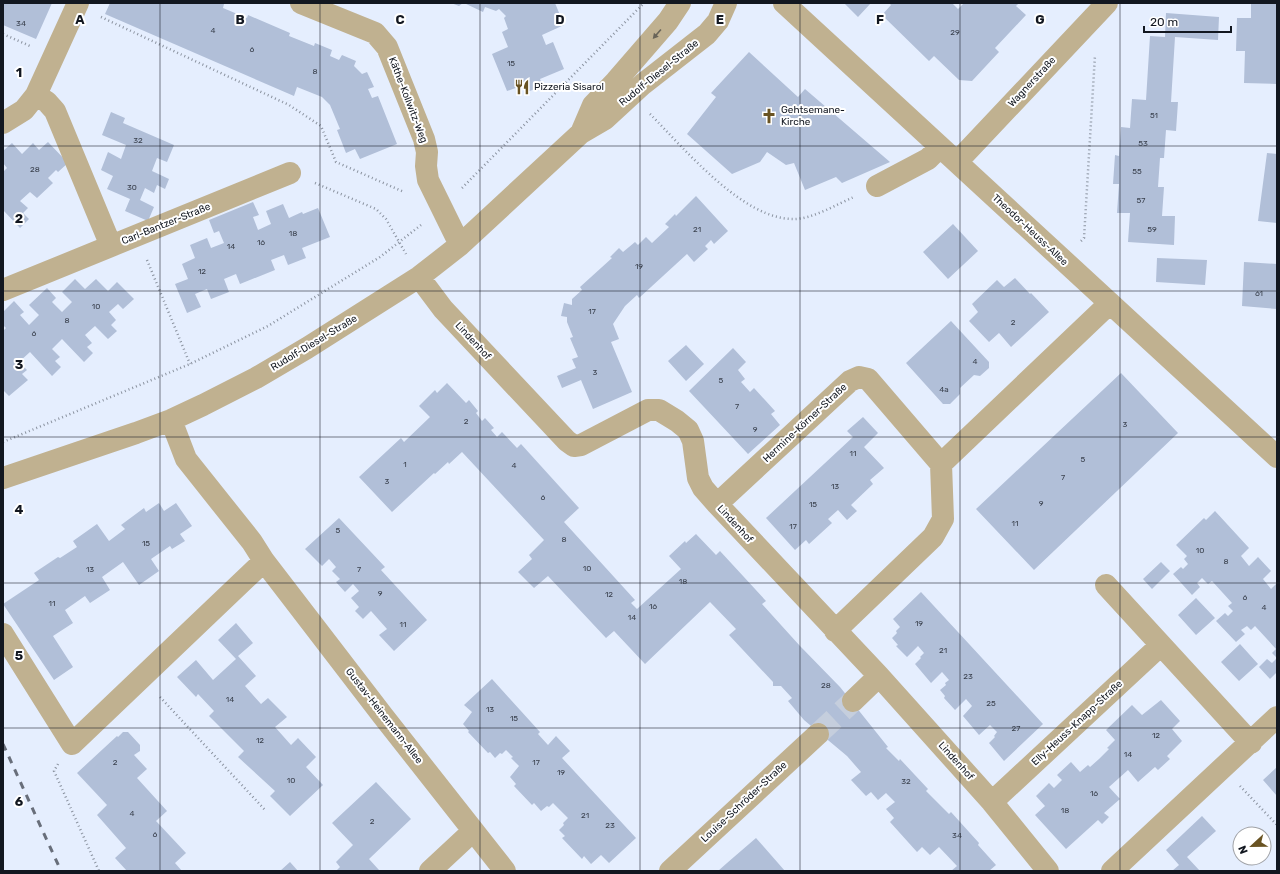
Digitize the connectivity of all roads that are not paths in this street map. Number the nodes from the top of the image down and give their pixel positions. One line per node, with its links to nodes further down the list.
1 (301, 3): 14 (street, Käthe-Kollwitz-Weg)
2 (680, 3): 9 (street, Rudolf-Diesel-Straße, one-way to 9)
3 (726, 3): 9 (street, Rudolf-Diesel-Straße)
4 (784, 3): 10 (street, Theodor-Heuss-Allee)
5 (1107, 3): 11 (street, Wagnerstraße)
6 (77, 4): 7 (street)
7 (36, 96): 8 (street); 15 (street, Carl-Bantzer-Straße)
8 (3, 123)
9 (581, 133): 14 (street, Rudolf-Diesel-Straße)
10 (940, 147): 11 (street, Theodor-Heuss-Allee); 13 (street)
11 (957, 162): 18 (street, Theodor-Heuss-Allee)
12 (290, 173): 15 (street, Carl-Bantzer-Straße)
13 (877, 186)
14 (460, 245): 16 (street, Rudolf-Diesel-Straße)
15 (111, 246): 17 (street)
16 (419, 277): 19 (street, Rudolf-Diesel-Straße); 23 (street, Lindenhof)
17 (3, 290)
18 (1110, 303): 20 (street, Theodor-Heuss-Allee); 21 (street)
19 (171, 420): 22 (street, Rudolf-Diesel-Straße); 24 (street, Gustav-Heinemann-Allee)
20 (1277, 457)
21 (941, 464): 23 (street, Hermine-Körner-Straße); 26 (street)
22 (3, 478)
23 (717, 504): 26 (street, Lindenhof)
24 (264, 561): 27 (street); 35 (street, Gustav-Heinemann-Allee)
25 (1106, 585): 28 (street)
26 (836, 631): 29 (street, Lindenhof)
27 (3, 634)
28 (1161, 645): 33 (street); 34 (street, Elly-Heuss-Knapp-Straße)
29 (880, 676): 30 (street); 34 (street, Lindenhof)
30 (853, 701)
31 (1277, 718): 33 (street)
32 (818, 734): 38 (street, Louise-Schröder-Straße)
33 (1251, 743): 40 (street)
34 (992, 802): 39 (street, Lindenhof)
35 (473, 831): 36 (street); 37 (street, Gustav-Heinemann-Allee)
36 (430, 871)
37 (505, 871)
38 (670, 871)
39 (1048, 871)
40 (1112, 871)

